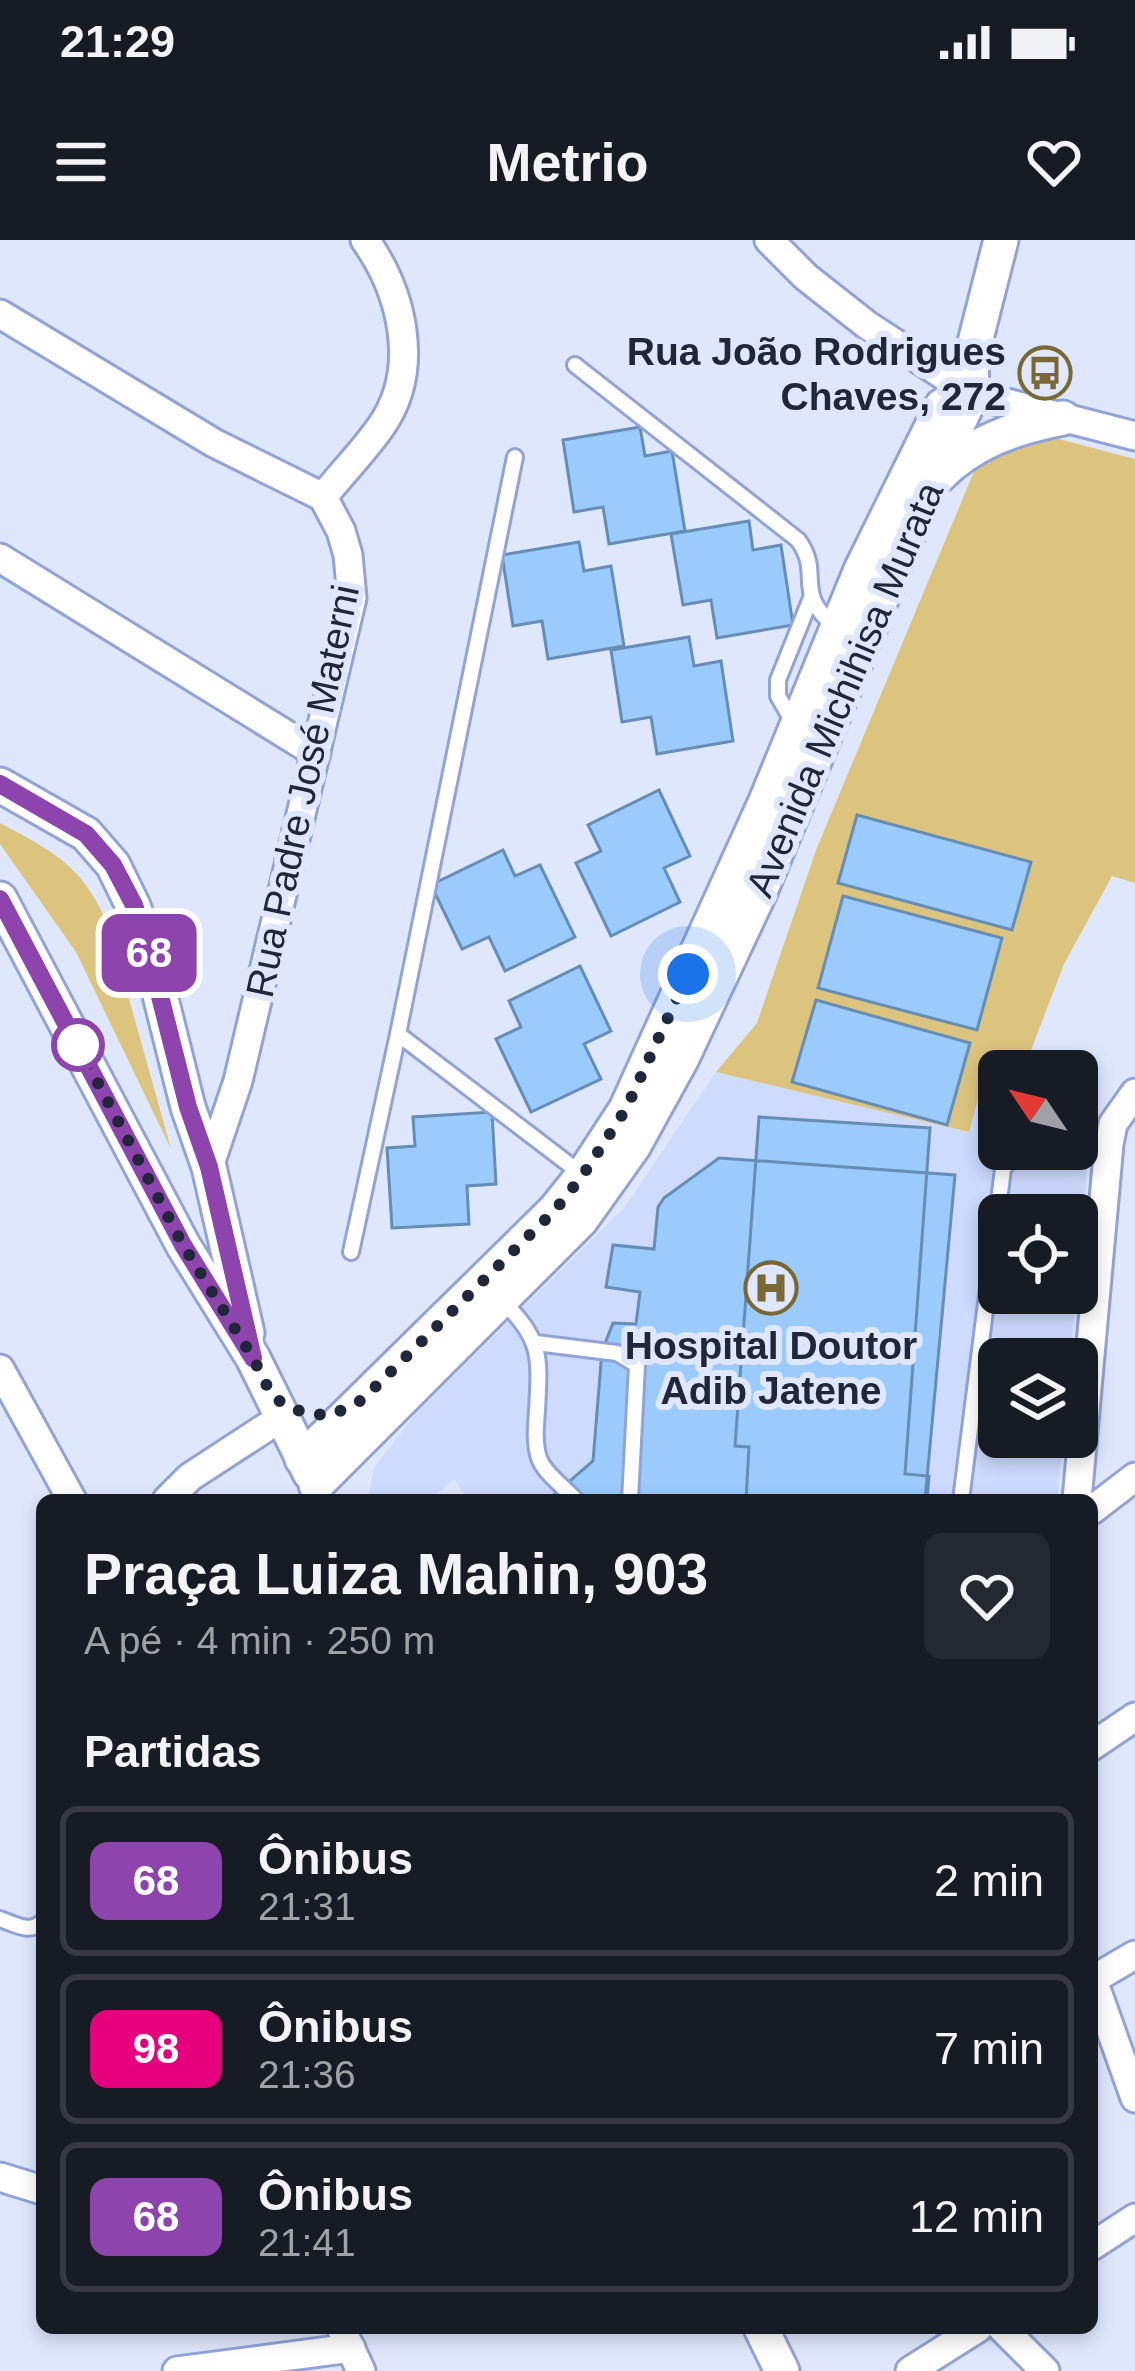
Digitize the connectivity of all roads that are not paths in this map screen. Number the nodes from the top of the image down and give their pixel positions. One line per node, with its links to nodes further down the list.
1 (365, 240): 11 (street)
2 (769, 240): 6 (street)
3 (1001, 240): 6 (street)
4 (0, 314): 11 (street)
5 (575, 365): 13 (lane)
6 (965, 379): 7 (street); 10 (street, Avenida Michihisa Murata); 14 (street, Avenida Michihisa Murata)
7 (1063, 418): 8 (street); 10 (street)
8 (1135, 436)
9 (514, 457): 19 (lane)
10 (929, 487): 28 (street, Avenida Michihisa Murata)
11 (322, 497): 16 (street, Rua Padre José Materni)
12 (0, 558): 16 (street)
13 (811, 598): 14 (lane); 15 (lane)
14 (837, 628): 15 (street, Avenida Michihisa Murata)
15 (796, 726): 25 (street, Avenida Michihisa Murata)
16 (316, 753): 23 (street, Rua Padre José Materni)
17 (0, 784): 23 (street)
18 (0, 899): 26 (street)
19 (398, 1034): 25 (lane); 27 (lane)
20 (1135, 1093): 22 (street)
21 (1098, 1144): 22 (lane)
22 (1109, 1144): 41 (street)
23 (209, 1170): 26 (street); 30 (street)
24 (1003, 1170): 40 (lane)
25 (583, 1175): 32 (street, Avenida Michihisa Murata)
26 (147, 1177): 30 (street)
27 (351, 1252)
28 (502, 1300): 29 (lane); 35 (street, Avenida Michihisa Murata)
29 (536, 1343): 38 (lane); 39 (lane)
30 (253, 1358): 33 (street)
31 (0, 1370): 36 (street)
32 (362, 1400): 33 (street); 35 (street, Avenida Michihisa Murata)
33 (277, 1407): 35 (street); 37 (street)
34 (1135, 1477): 42 (street)
35 (314, 1481)
36 (69, 1494)
37 (172, 1494)
38 (570, 1494)
39 (630, 1494)
40 (962, 1494)
41 (1078, 1494)
42 (1098, 1505)
43 (1135, 1717): 44 (street)
44 (1098, 1742)
45 (0, 1919): 46 (lane)
46 (36, 1928)
47 (1135, 1955): 48 (street)
48 (1098, 1977)
49 (1098, 1996): 50 (street)
50 (1133, 2086)
51 (0, 2177): 52 (street)
52 (36, 2188)
53 (1135, 2218): 54 (street)
54 (1098, 2242)
55 (764, 2334): 60 (street)
56 (969, 2334): 61 (street)
57 (1008, 2334): 62 (street)
58 (351, 2349): 59 (street)
59 (177, 2371)
60 (782, 2371)
61 (910, 2371)
62 (1045, 2371)

